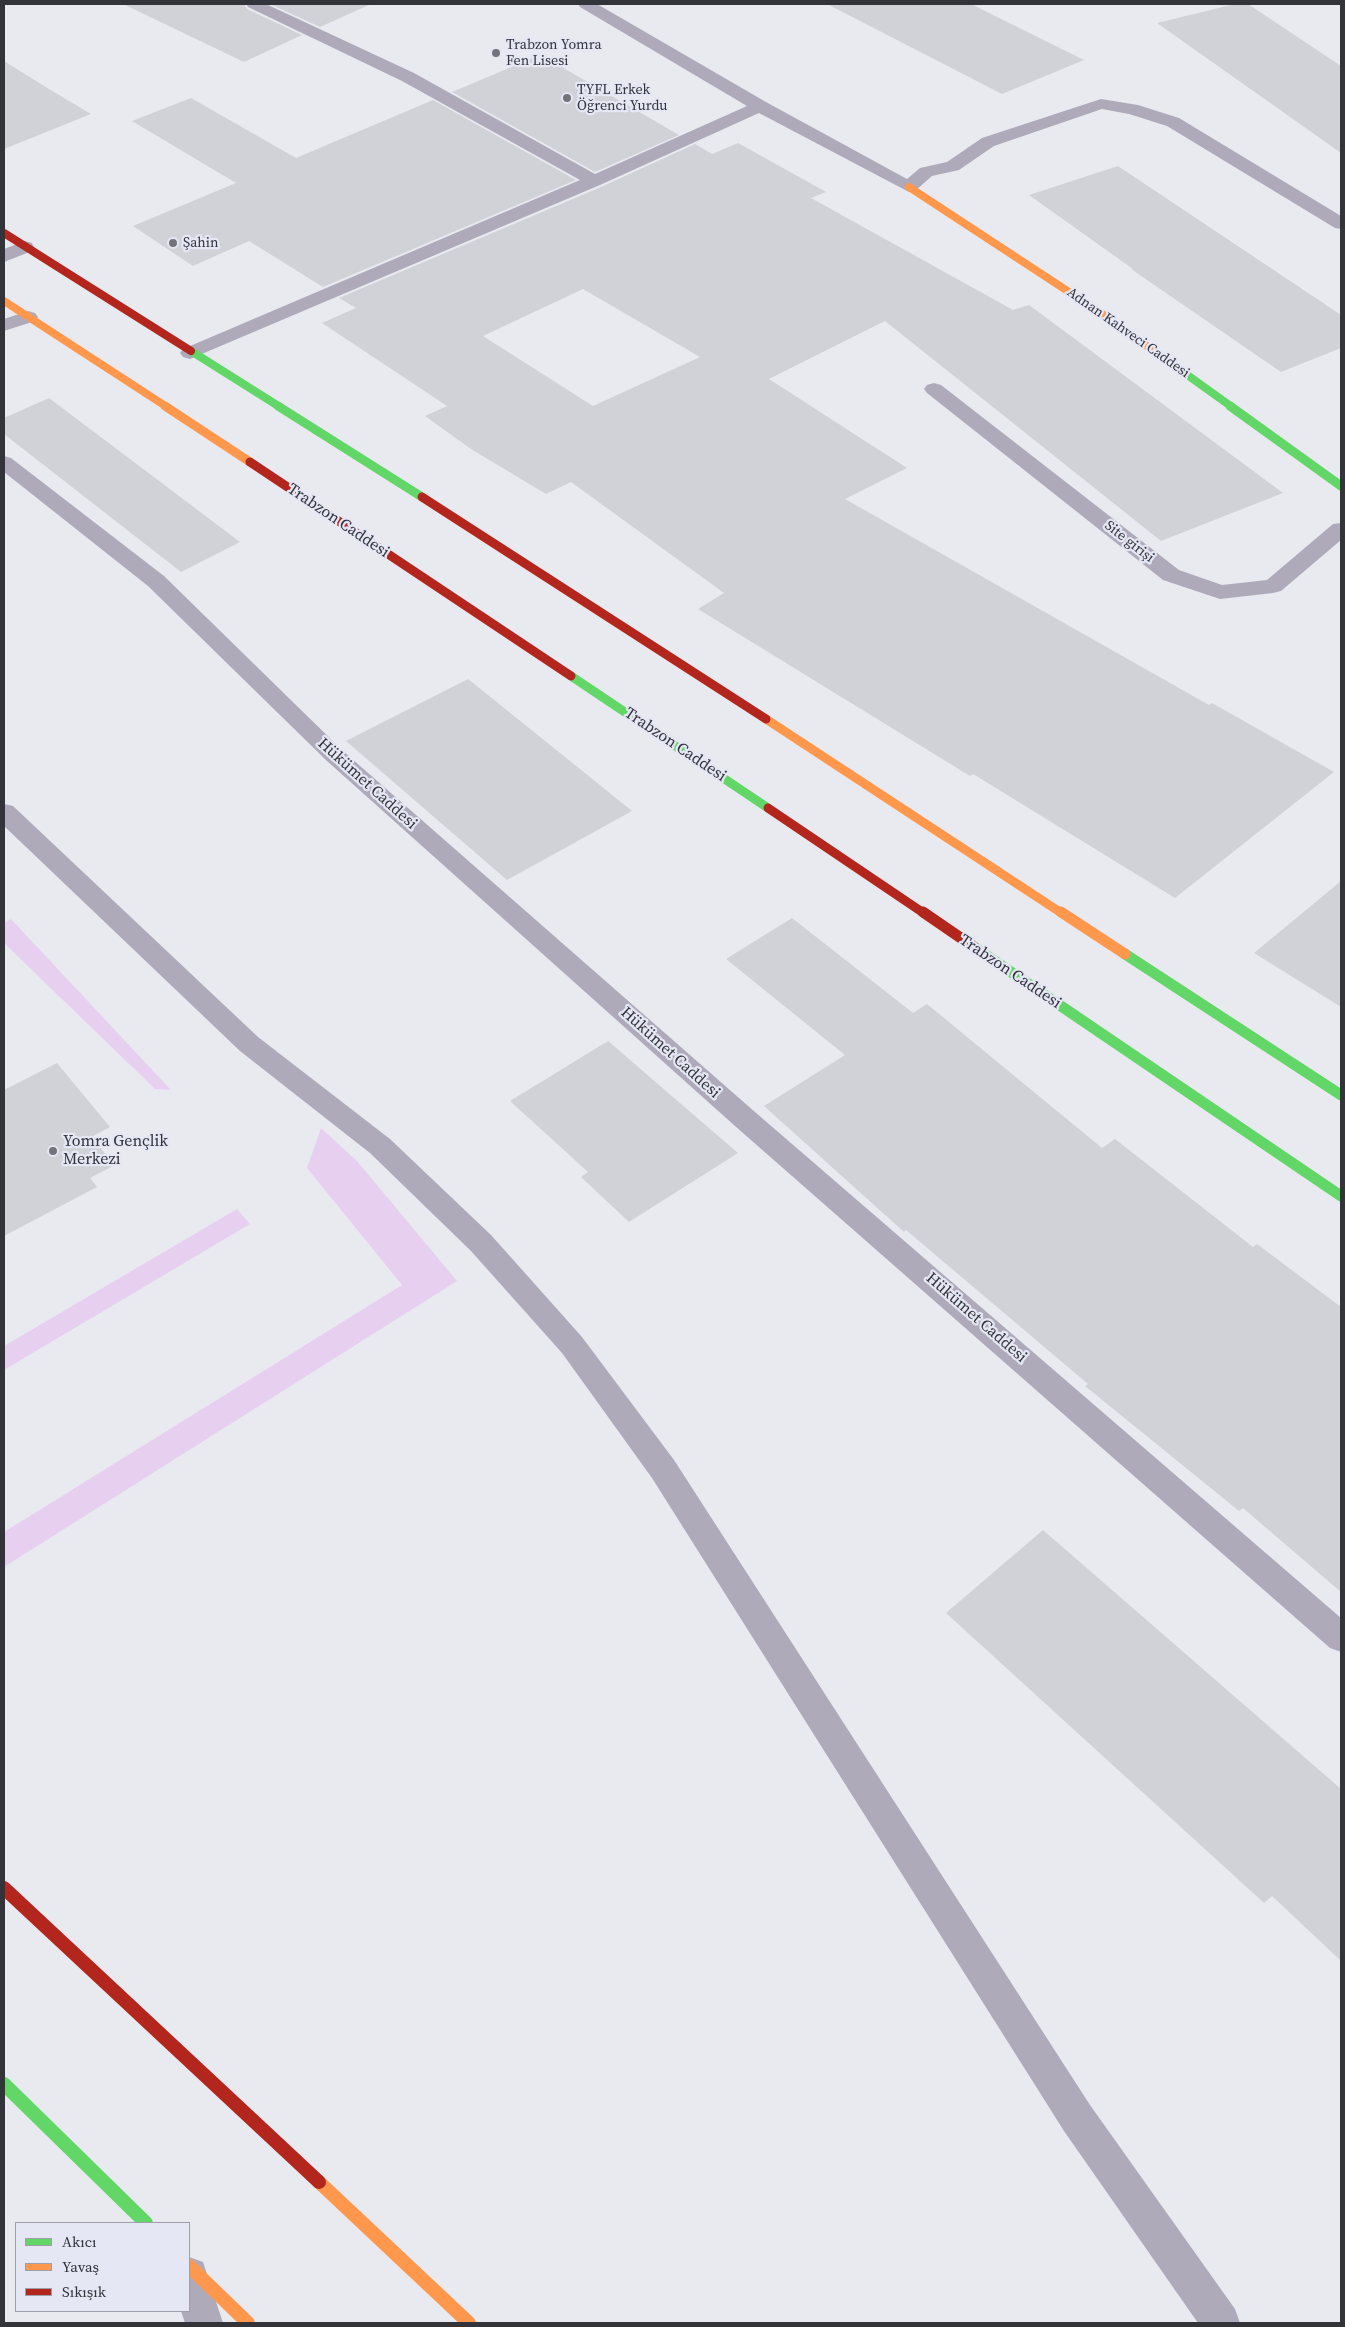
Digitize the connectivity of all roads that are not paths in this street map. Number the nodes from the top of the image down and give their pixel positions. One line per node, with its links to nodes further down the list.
1 (254, 4): 4 (street)
2 (586, 4): 3 (street)
3 (760, 106): 4 (street); 5 (street)
4 (594, 181): 13 (street)
5 (910, 188): 6 (street); 16 (main road, Adnan Kahveci Caddesi)
6 (1341, 224)
7 (4, 233): 8 (main road)
8 (25, 247): 9 (street); 13 (main road)
9 (4, 256)
10 (4, 301): 11 (main road, Trabzon Caddesi)
11 (28, 317): 12 (street); 20 (main road, Trabzon Caddesi)
12 (4, 325)
13 (190, 353): 19 (main road)
14 (934, 389): 17 (street, Site girişi)
15 (4, 462): 21 (street, Hükümet Caddesi)
16 (1341, 486)
17 (1341, 528)
18 (4, 812): 30 (street)
19 (1341, 1095)
20 (1341, 1196)
21 (1341, 1638)
22 (4, 1888): 29 (main road)
23 (4, 2084): 24 (main road)
24 (145, 2222)
25 (190, 2267): 28 (main road)
26 (190, 2279): 27 (street)
27 (204, 2323)
28 (248, 2323)
29 (469, 2323)
30 (1221, 2323)

